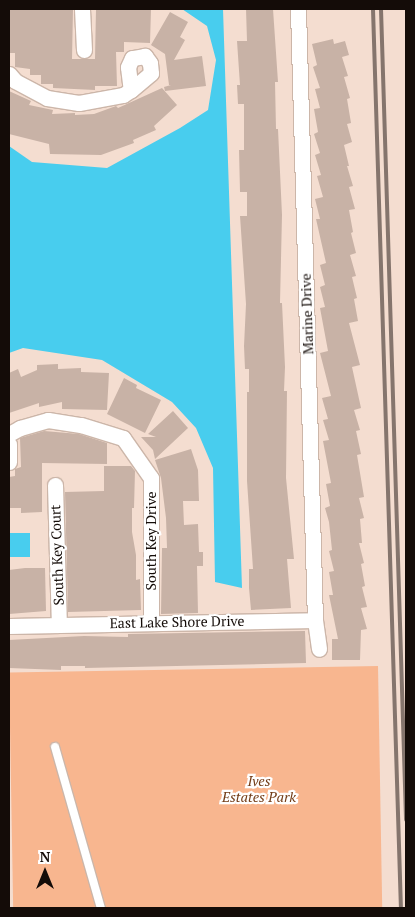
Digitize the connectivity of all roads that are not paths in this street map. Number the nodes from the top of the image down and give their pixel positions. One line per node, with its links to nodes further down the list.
1 (82, 9): 3 (street)
2 (298, 9): 10 (street, Marine Drive)
3 (84, 50)
4 (9, 74): 5 (street)
5 (131, 90)
6 (9, 434): 11 (street, South Key Drive)
7 (9, 444): 8 (street)
8 (9, 462)
9 (54, 485): 12 (street, South Key Court)
10 (315, 620): 11 (street, East Lake Shore Drive); 14 (street)
11 (151, 622): 12 (street, East Lake Shore Drive)
12 (59, 625): 13 (street, East Lake Shore Drive)
13 (9, 626)
14 (319, 650)
15 (55, 747): 16 (lane)
16 (101, 908)

